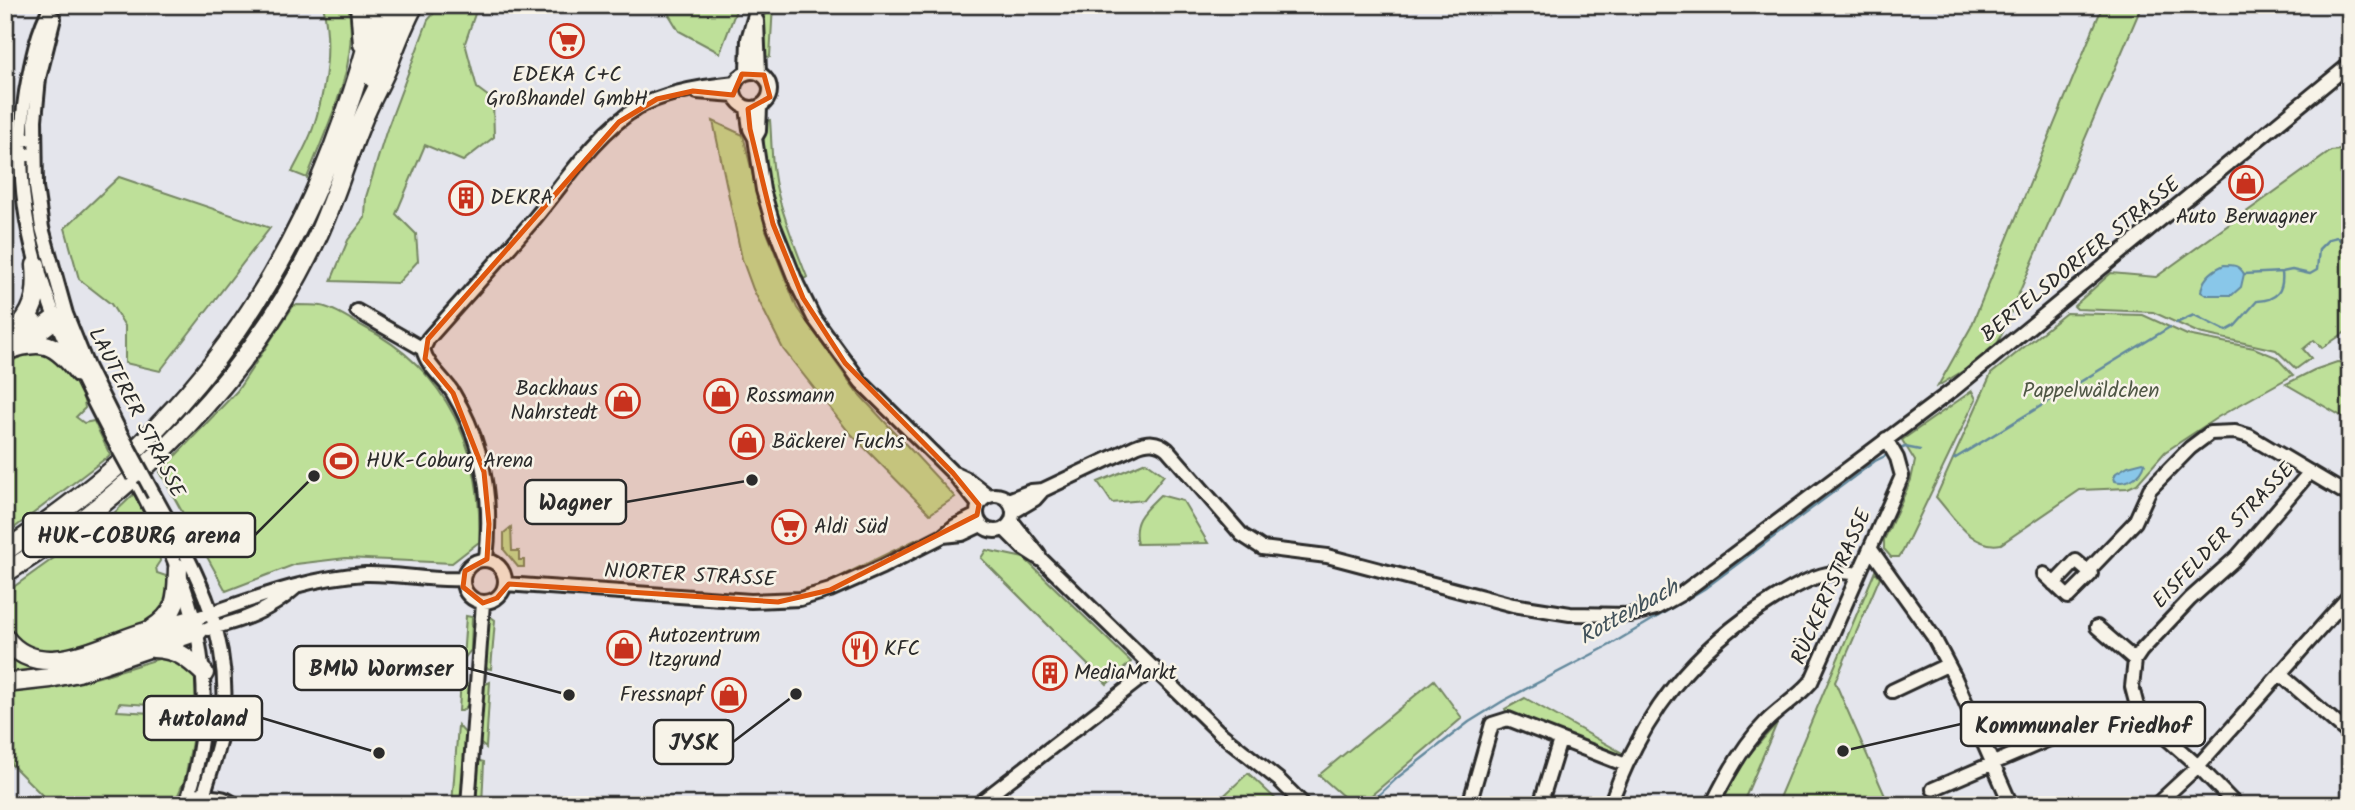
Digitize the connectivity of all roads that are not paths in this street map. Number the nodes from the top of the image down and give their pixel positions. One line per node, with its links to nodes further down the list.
1 (55, 5): 13 (street, LAUTERER STRASSE); 14 (street, LAUTERER STRASSE)
2 (360, 5): 7 (highway)
3 (378, 5): 7 (highway)
4 (393, 5): 12 (highway)
5 (414, 5): 12 (highway)
6 (757, 10): 9 (street)
7 (362, 63): 34 (highway)
8 (2350, 64): 27 (street, BERTELSDORFER STRASSE)
9 (753, 72): 10 (street); 11 (street)
10 (735, 89): 11 (street); 23 (street)
11 (754, 107): 31 (street)
12 (363, 119): 37 (highway)
13 (21, 138): 14 (street); 15 (street); 17 (street, LAUTERER STRASSE)
14 (35, 139): 18 (street, LAUTERER STRASSE)
15 (5, 140)
16 (5, 153): 17 (street)
17 (20, 154): 18 (street); 19 (street, LAUTERER STRASSE)
18 (35, 155): 21 (street, LAUTERER STRASSE)
19 (36, 265): 21 (street, LAUTERER STRASSE); 22 (highway)
20 (356, 311): 23 (street)
21 (61, 316): 22 (highway); 24 (highway); 25 (street, LAUTERER STRASSE); 26 (street, LAUTERER STRASSE)
22 (13, 330)
23 (423, 349): 35 (street)
24 (5, 350): 25 (highway)
25 (79, 373): 26 (street, LAUTERER STRASSE)
26 (116, 434): 30 (street, LAUTERER STRASSE, bridge)
27 (1891, 447): 32 (street, BERTELSDORFER STRASSE); 33 (street, RÜCKERTSTRASSE)
28 (2310, 472): 29 (street, EISFELDER STRASSE); 38 (street); 54 (street, EISFELDER STRASSE)
29 (2350, 496)
30 (150, 497): 36 (street, LAUTERER STRASSE); 48 (street, LAUTERER STRASSE)
31 (982, 510): 32 (street); 32 (street); 42 (street, NIORTER STRASSE)
32 (1009, 515): 56 (street)
33 (1870, 548): 39 (street, RÜCKERTSTRASSE); 55 (street)
34 (5, 551)
35 (486, 559): 41 (street); 42 (street)
36 (178, 568): 49 (street, LAUTERER STRASSE); 53 (highway)
37 (12, 569): 44 (highway)
38 (2088, 571): 43 (street); 43 (street)
39 (1858, 574): 65 (street); 78 (street, RÜCKERTSTRASSE)
40 (2044, 574): 43 (street)
41 (462, 579): 45 (street); 47 (street)
42 (505, 583): 47 (street)
43 (2054, 584)
44 (5, 585)
45 (295, 587): 48 (street); 51 (street)
46 (2350, 595): 58 (street)
47 (483, 603): 72 (street)
48 (213, 613): 49 (street); 51 (street, LAUTERER STRASSE)
49 (196, 625): 51 (street); 53 (highway); 57 (street, LAUTERER STRASSE)
50 (2097, 626): 54 (street)
51 (216, 627): 69 (street, LAUTERER STRASSE)
52 (5, 638): 53 (highway)
53 (146, 640): 57 (highway); 59 (highway)
54 (2135, 660): 66 (street)
55 (1947, 665): 60 (street); 64 (street)
56 (1154, 668): 73 (street); 74 (street)
57 (204, 673): 68 (street, LAUTERER STRASSE)
58 (2281, 675): 61 (street); 66 (street)
59 (5, 683)
60 (1892, 691)
61 (2350, 735)
62 (2054, 737): 64 (street)
63 (1560, 740): 65 (street); 75 (street); 76 (street)
64 (1993, 763): 67 (street); 79 (street)
65 (1626, 765): 77 (street)
66 (2198, 766): 80 (street); 81 (street)
67 (1933, 789)
68 (190, 792): 69 (street); 70 (street, LAUTERER STRASSE)
69 (204, 802): 71 (street)
70 (185, 805)
71 (235, 805)
72 (468, 805)
73 (977, 805)
74 (1304, 805)
75 (1469, 805)
76 (1540, 805)
77 (1610, 805)
78 (1713, 805)
79 (2011, 805)
80 (2156, 805)
81 (2236, 805)

